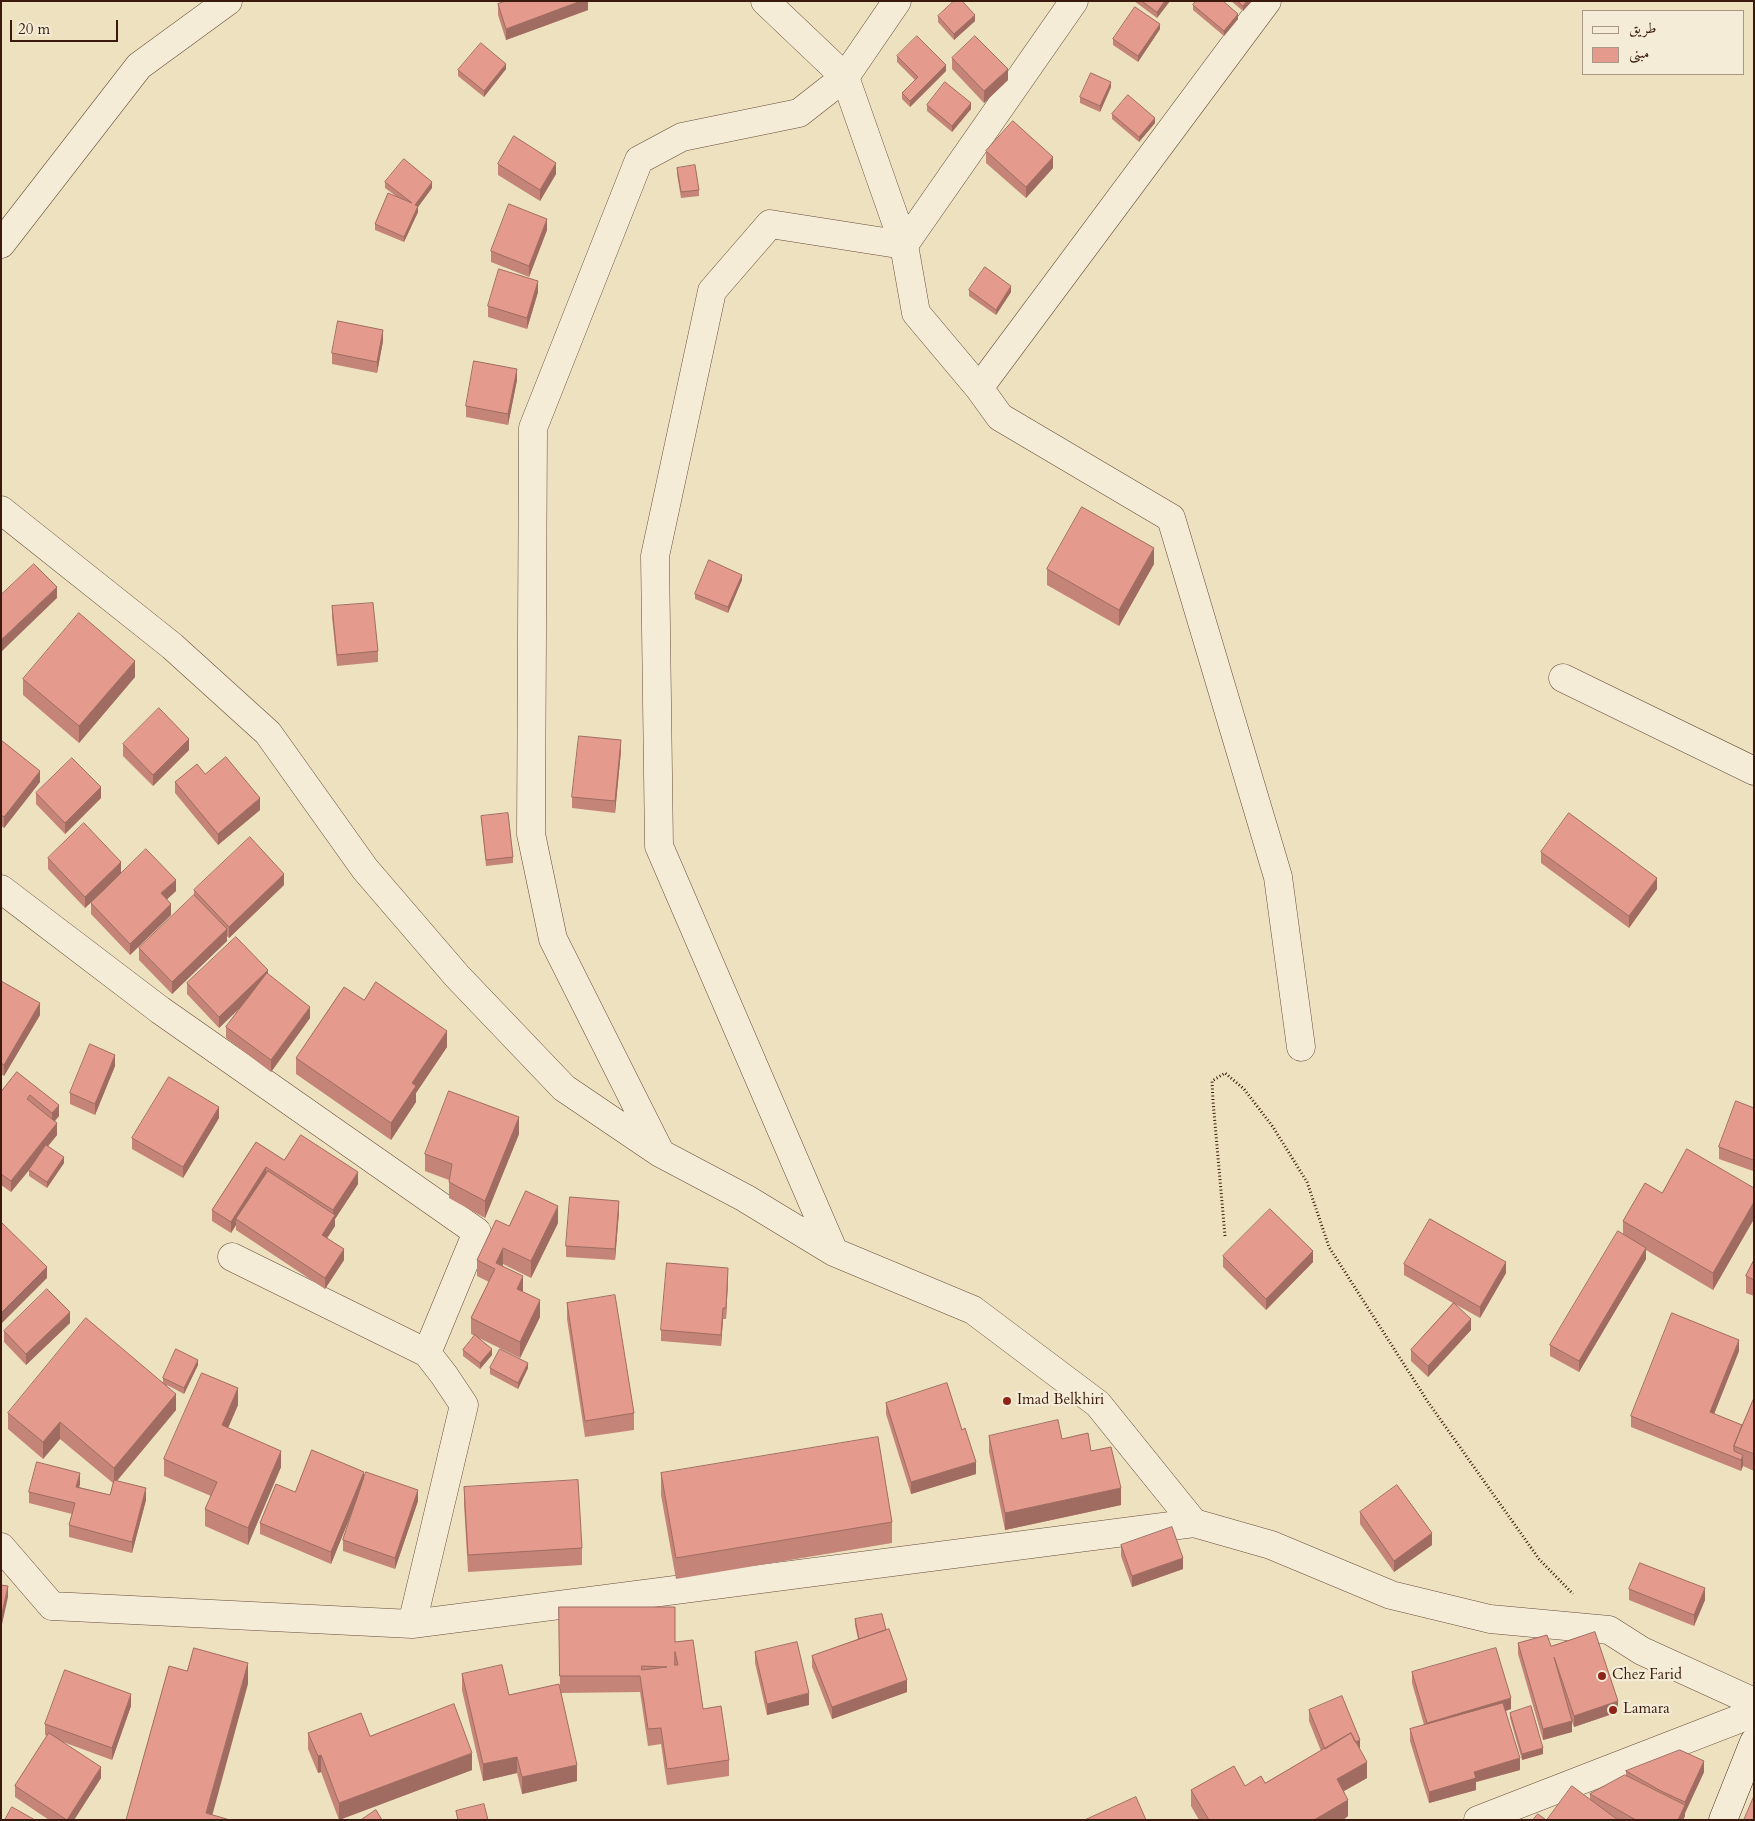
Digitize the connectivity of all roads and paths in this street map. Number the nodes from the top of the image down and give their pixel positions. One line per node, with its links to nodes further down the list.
1 (228, 1): 7 (street)
2 (765, 1): 6 (street)
3 (897, 1): 6 (street)
4 (1074, 1): 8 (street)
5 (1266, 1): 9 (street)
6 (845, 77): 8 (street); 15 (street)
7 (1, 244)
8 (904, 245): 9 (street); 17 (street)
9 (979, 388): 14 (street)
10 (1, 510): 15 (street)
11 (1563, 678): 12 (street)
12 (1754, 770)
13 (1, 889): 19 (street)
14 (1301, 1047)
15 (660, 1153): 17 (street)
16 (1225, 1236): 22 (path)
17 (834, 1252): 20 (street)
18 (232, 1257): 19 (street)
19 (427, 1353): 23 (street)
20 (1194, 1523): 23 (street); 24 (street)
21 (1, 1547): 23 (street)
22 (1574, 1595)
23 (412, 1624)
24 (1754, 1702)
25 (1754, 1713): 27 (street)
26 (1754, 1742): 28 (street)
27 (1478, 1820)
28 (1724, 1820)

